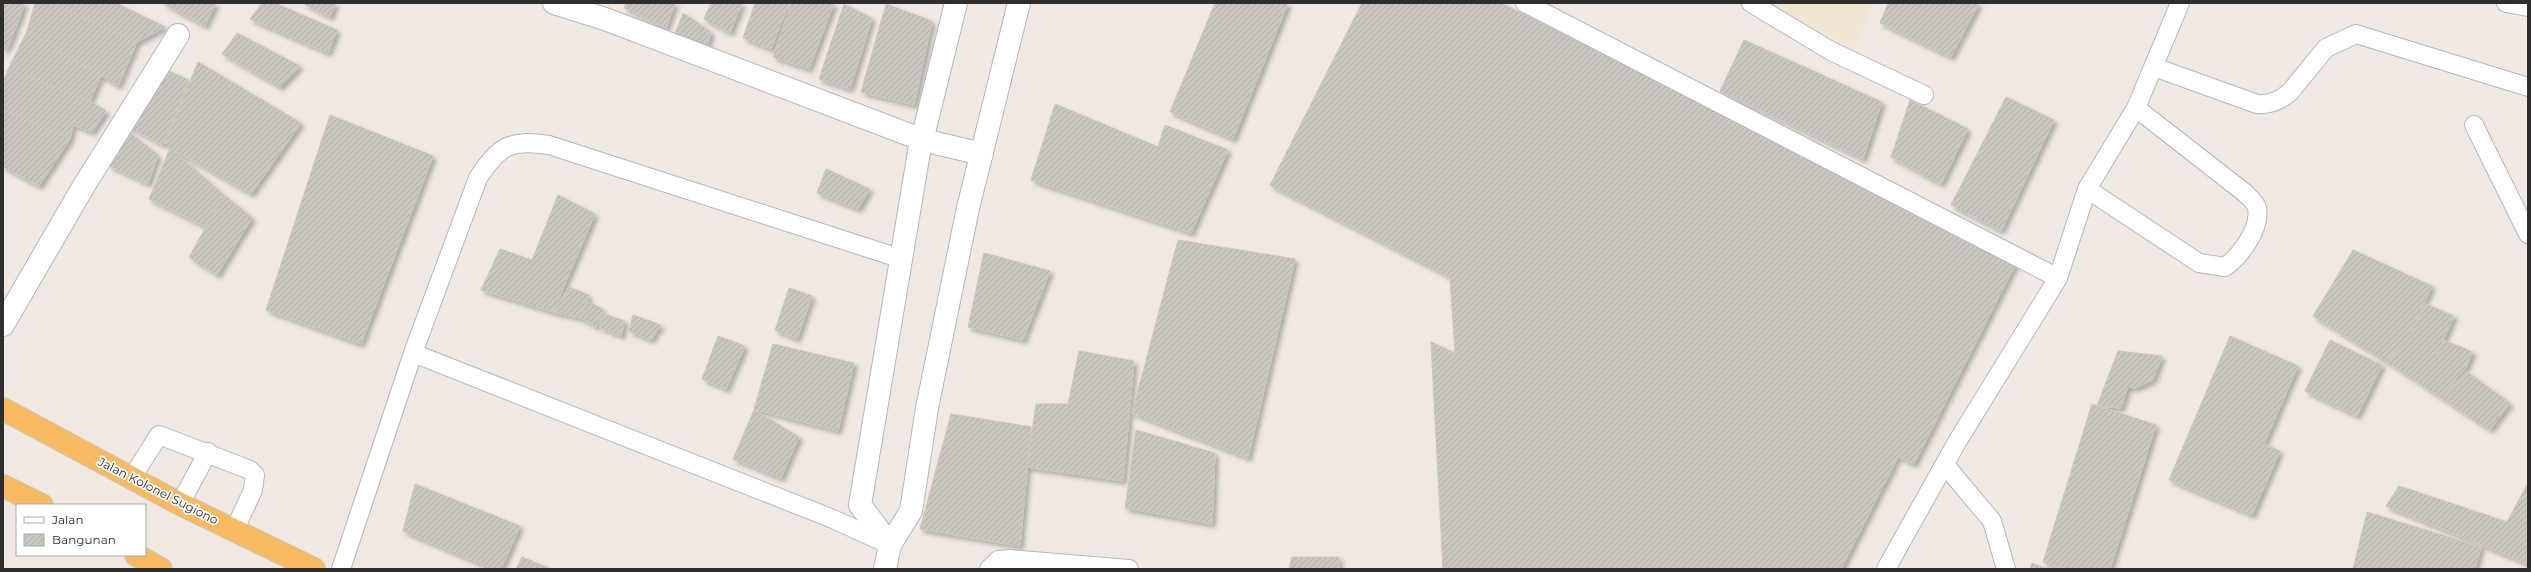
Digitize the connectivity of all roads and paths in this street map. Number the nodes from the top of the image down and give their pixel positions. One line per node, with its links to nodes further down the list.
1 (554, 3): 15 (street)
2 (956, 3): 15 (street)
3 (1019, 3): 16 (street)
4 (1525, 3): 20 (lane)
5 (1751, 3): 12 (lane)
6 (2180, 3): 10 (lane)
7 (2506, 3): 8 (lane)
8 (2528, 7)
9 (178, 35): 21 (street)
10 (2154, 67): 11 (lane); 13 (lane)
11 (2528, 87)
12 (1924, 95)
13 (2136, 108): 17 (lane); 17 (lane)
14 (2474, 125): 18 (lane)
15 (922, 140): 16 (street); 19 (street)
16 (982, 154): 31 (street)
17 (2087, 188): 20 (lane)
18 (2528, 234)
19 (902, 259): 22 (lane); 31 (street)
20 (2058, 278): 25 (lane)
21 (3, 325)
22 (413, 353): 31 (lane); 35 (lane)
23 (3, 409): 26 (highway, Jalan Kolonel Sugiono)
24 (208, 452): 26 (lane); 29 (lane); 30 (lane)
25 (1946, 466): 39 (lane); 40 (lane)
26 (132, 479): 29 (highway, Jalan Kolonel Sugiono)
27 (3, 486): 28 (highway)
28 (40, 504)
29 (180, 504): 30 (highway, Jalan Kolonel Sugiono)
30 (234, 529): 34 (highway, Jalan Kolonel Sugiono)
31 (890, 545): 36 (street)
32 (138, 556): 33 (highway)
33 (161, 569)
34 (314, 569)
35 (341, 569)
36 (885, 569)
37 (989, 569): 38 (lane)
38 (1129, 569)
39 (1886, 569)
40 (2006, 569)

